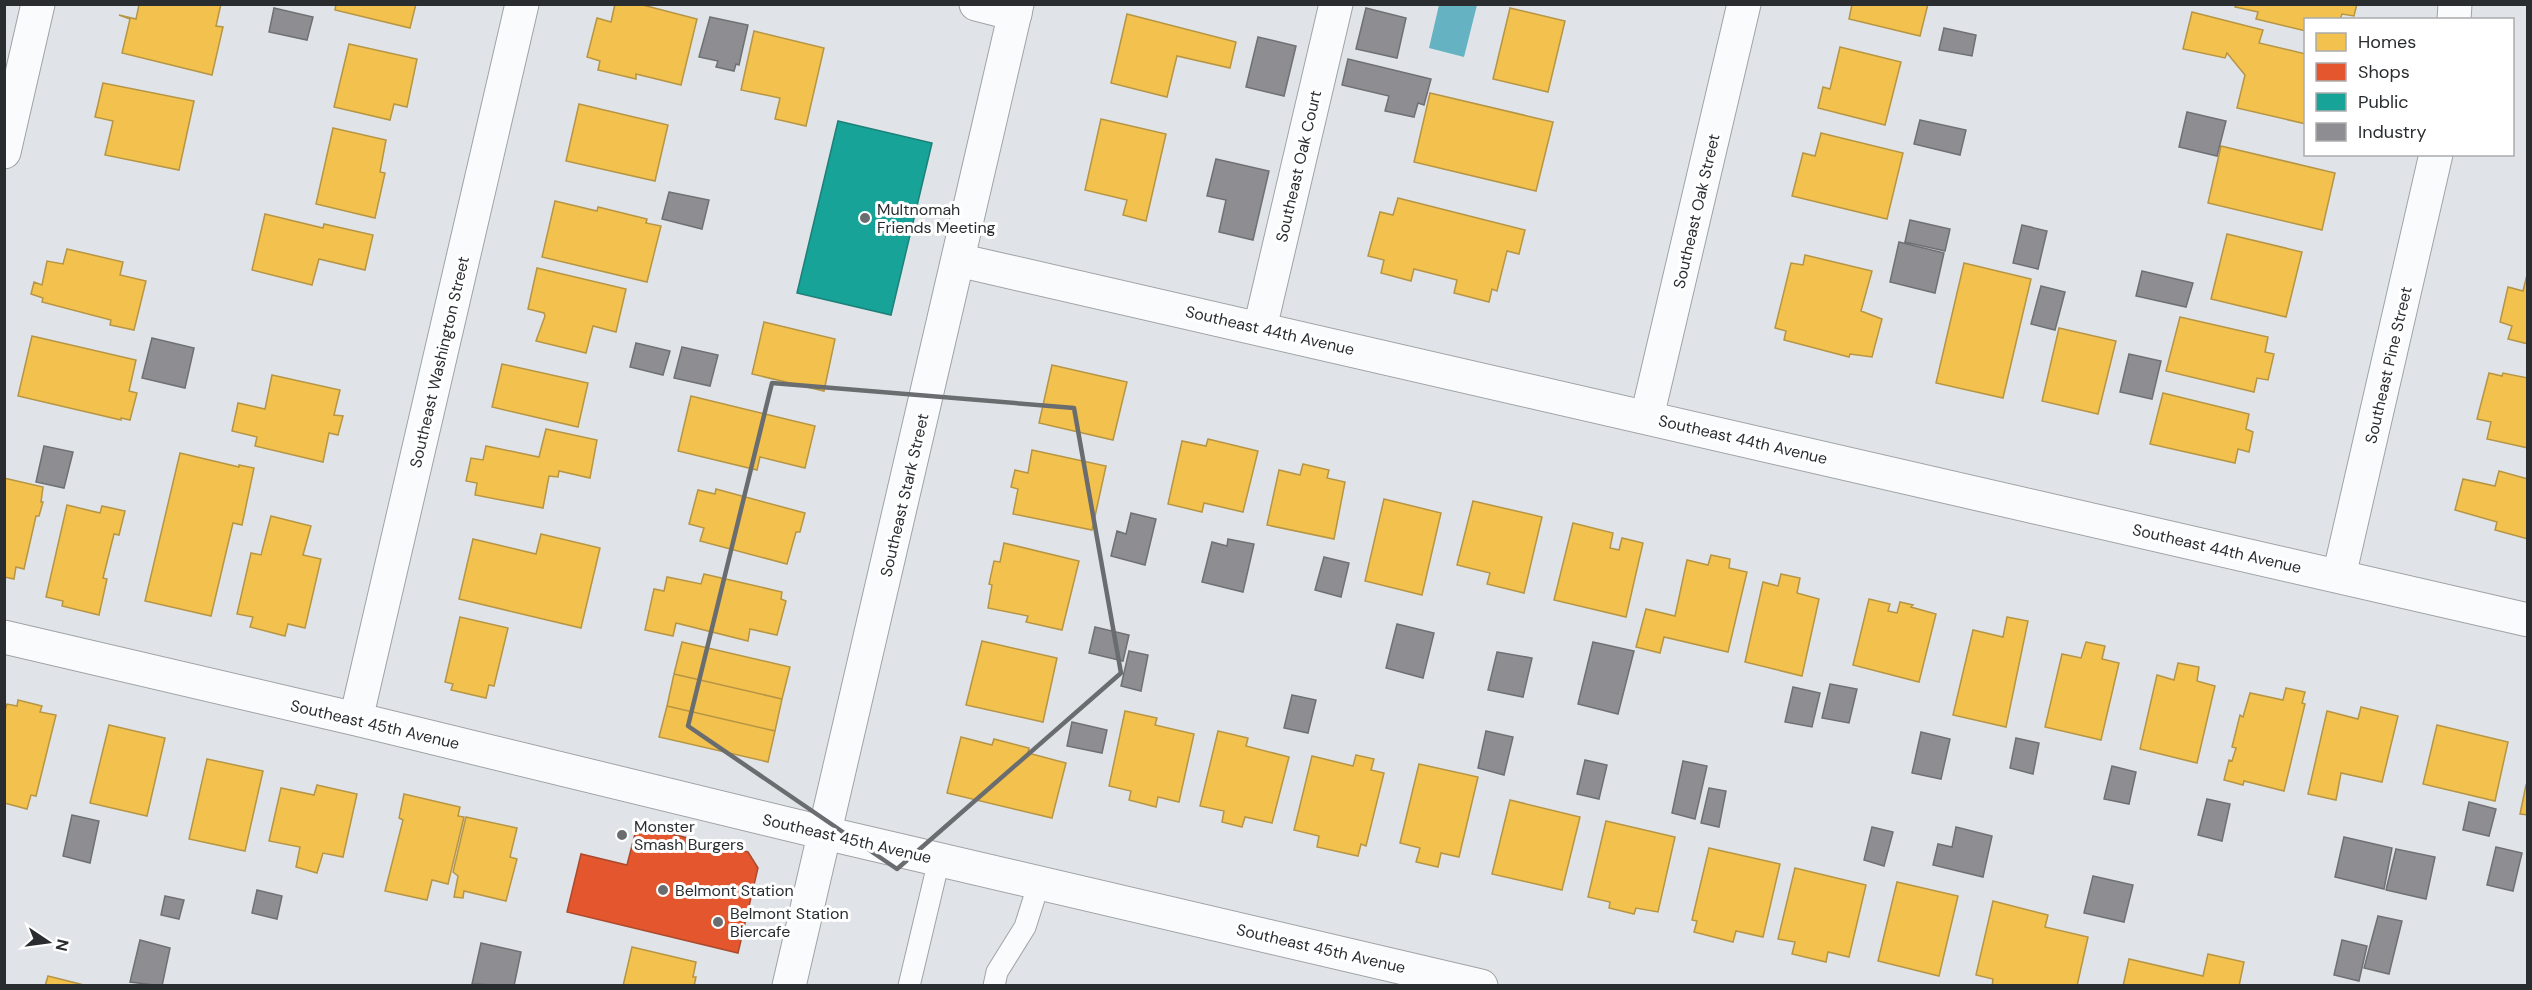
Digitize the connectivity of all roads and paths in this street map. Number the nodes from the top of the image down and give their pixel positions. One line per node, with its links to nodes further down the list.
1 (38, 4): 7 (street)
2 (522, 4): 15 (street, Southeast Washington Street)
3 (976, 4): 6 (street)
4 (1336, 4): 10 (street, Southeast Oak Court)
5 (1744, 4): 11 (street, Southeast Oak Street)
6 (1016, 9): 9 (street, Southeast Stark Street)
7 (4, 152)
8 (2436, 156): 12 (street, Southeast Pine Street)
9 (958, 260): 10 (street, Southeast 44th Avenue); 16 (street, Southeast Stark Street)
10 (1260, 328): 11 (street, Southeast 44th Avenue)
11 (1647, 417): 12 (street, Southeast 44th Avenue)
12 (2339, 576): 13 (street, Southeast 44th Avenue)
13 (2528, 620)
14 (4, 637): 15 (street, Southeast 45th Avenue)
15 (356, 719): 16 (street, Southeast 45th Avenue)
16 (825, 833): 17 (street, Southeast 45th Avenue); 19 (street, Southeast Stark Street)
17 (939, 860): 18 (street, Southeast 45th Avenue); 20 (lane)
18 (1039, 883): 21 (lane); 22 (street, Southeast 45th Avenue)
19 (789, 986)
20 (909, 986)
21 (994, 986)
22 (1481, 986)

